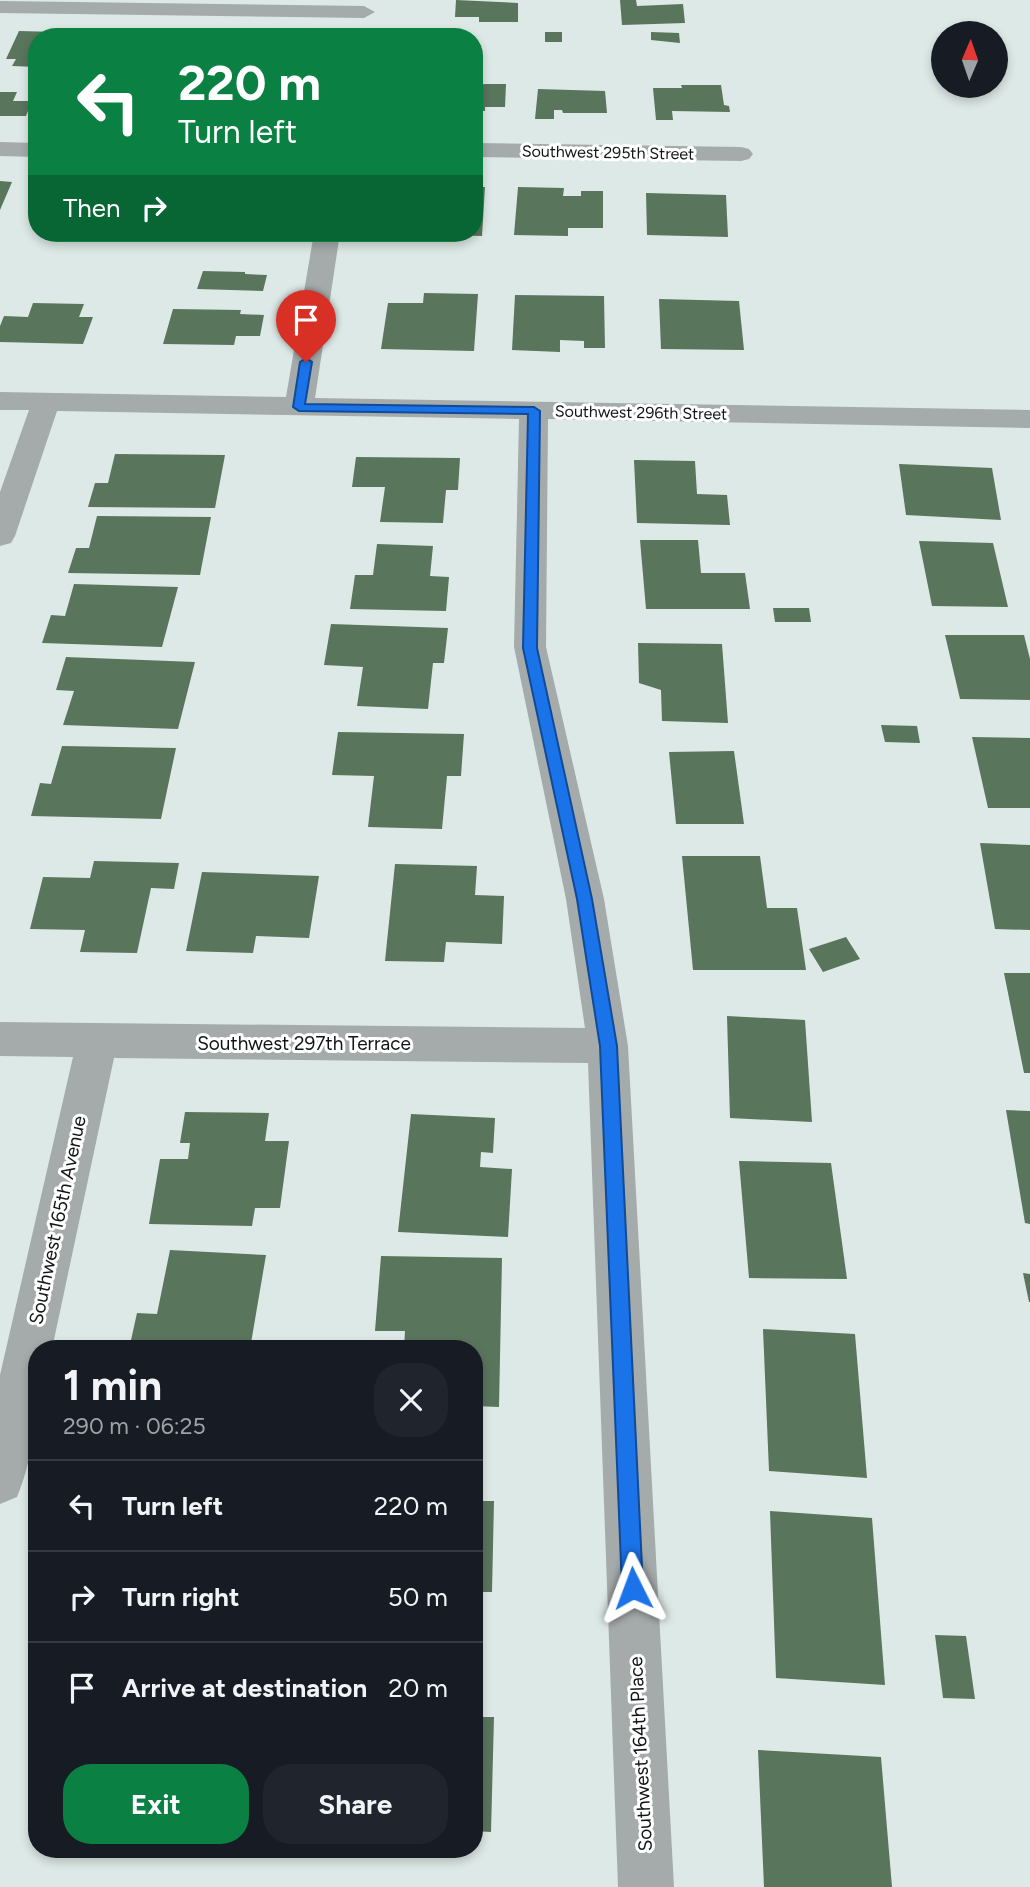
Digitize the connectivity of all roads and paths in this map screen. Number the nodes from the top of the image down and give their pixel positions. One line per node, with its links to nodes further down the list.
1 (365, 6): 2 (street); 3 (street)
2 (0, 7)
3 (361, 28)
4 (0, 149): 5 (street)
5 (28, 150)
6 (483, 150): 7 (street, Southwest 295th Street)
7 (741, 154)
8 (326, 242): 11 (street)
9 (0, 401): 10 (street, Southwest 296th Street)
10 (46, 402): 11 (street, Southwest 296th Street); 14 (street)
11 (299, 407): 12 (street, Southwest 296th Street)
12 (534, 411): 13 (street, Southwest 296th Street); 17 (street, Southwest 164th Place)
13 (1030, 419)
14 (0, 536)
15 (0, 1039): 16 (street, Southwest 297th Terrace)
16 (97, 1042): 17 (street, Southwest 297th Terrace); 18 (street, Southwest 165th Avenue)
17 (608, 1046): 21 (street, Southwest 164th Place)
18 (31, 1340)
19 (28, 1353): 20 (street, Southwest 165th Avenue)
20 (0, 1479)
21 (646, 1887)

